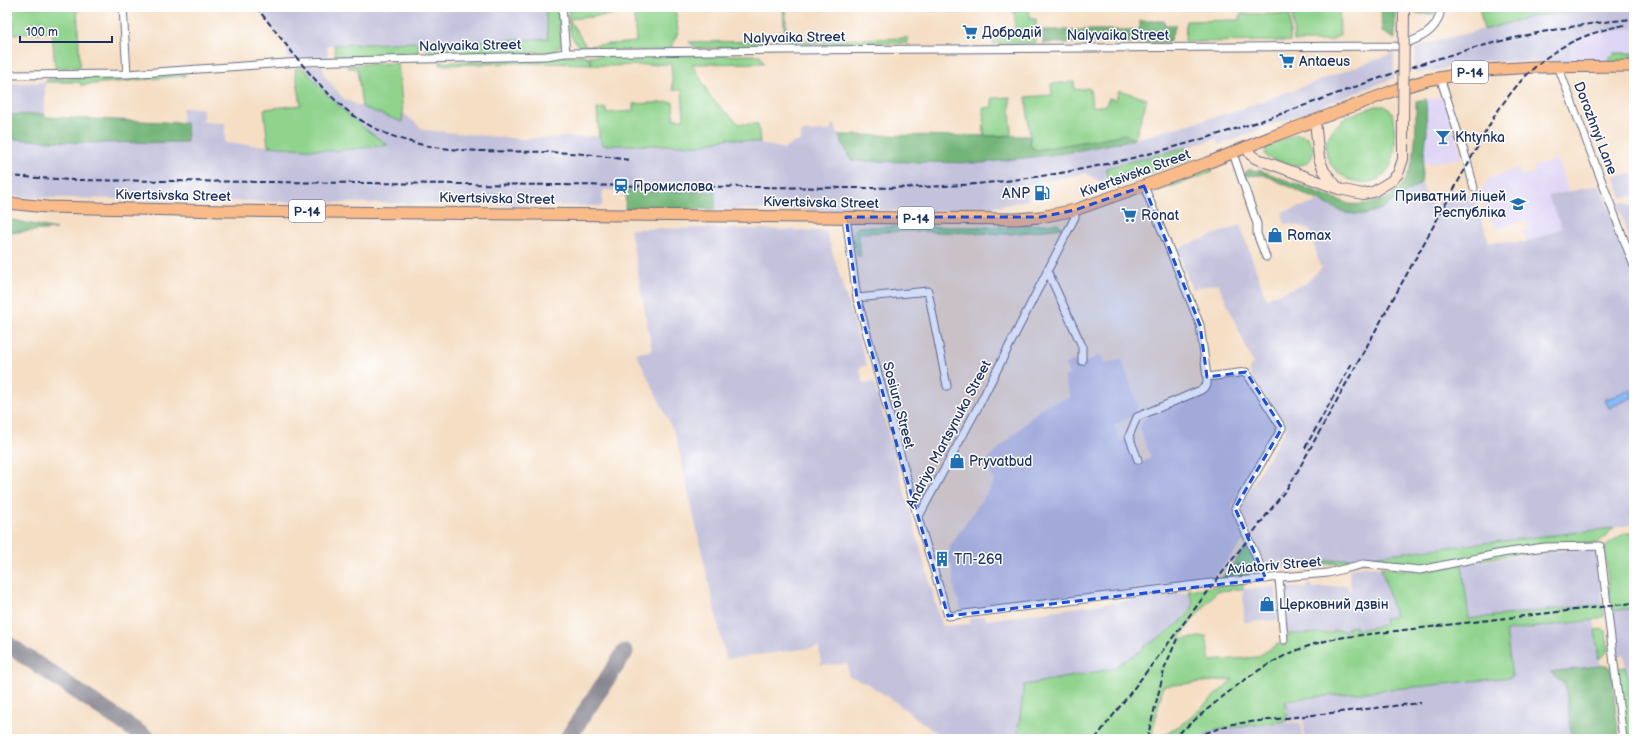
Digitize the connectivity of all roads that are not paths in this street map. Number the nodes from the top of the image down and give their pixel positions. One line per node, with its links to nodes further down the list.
1 (122, 7): 8 (street)
2 (562, 7): 5 (street)
3 (1404, 7): 16 (main road, bridge)
4 (1441, 7): 5 (street, Nalyvaika Street)
5 (566, 53): 8 (street, Nalyvaika Street)
6 (1558, 66): 7 (main road, Kivertsivska Street / Р-14); 10 (main road, Kivertsivska Street / Р-14); 21 (street, Dorozhnyi Lane)
7 (1634, 66)
8 (127, 74): 9 (street, Nalyvaika Street)
9 (7, 75)
10 (1440, 77): 11 (main road, Kivertsivska Street / Р-14); 15 (street)
11 (1315, 121): 12 (main road, Kivertsivska Street / Р-14); 16 (main road)
12 (1246, 147): 13 (main road, Kivertsivska Street / Р-14); 16 (main road)
13 (1233, 153): 14 (main road, Kivertsivska Street / Р-14); 20 (street)
14 (1144, 186): 18 (main road, Kivertsivska Street / Р-14); 25 (street)
15 (1474, 188)
16 (1339, 189)
17 (7, 203): 19 (main road, Kivertsivska Street / Р-14)
18 (1075, 210): 19 (main road, Kivertsivska Street / Р-14); 22 (street, Andriya Martsynuka Street)
19 (846, 217): 23 (street, Sosiura Street)
20 (1266, 257)
21 (1634, 266)
22 (1047, 270): 24 (street); 28 (street, Andriya Martsynuka Street)
23 (857, 298): 26 (street); 28 (street, Sosiura Street)
24 (1082, 361)
25 (1207, 376): 27 (street); 30 (street)
26 (947, 386)
27 (1138, 460)
28 (918, 518): 31 (street, Andriya Martsynuka Street)
29 (1279, 577): 30 (street, Aviatoriv Street); 32 (street); 33 (street, Aviatoriv Street)
30 (1266, 579): 31 (street, Aviatoriv Street)
31 (948, 616)
32 (1284, 640)
33 (1623, 739)

